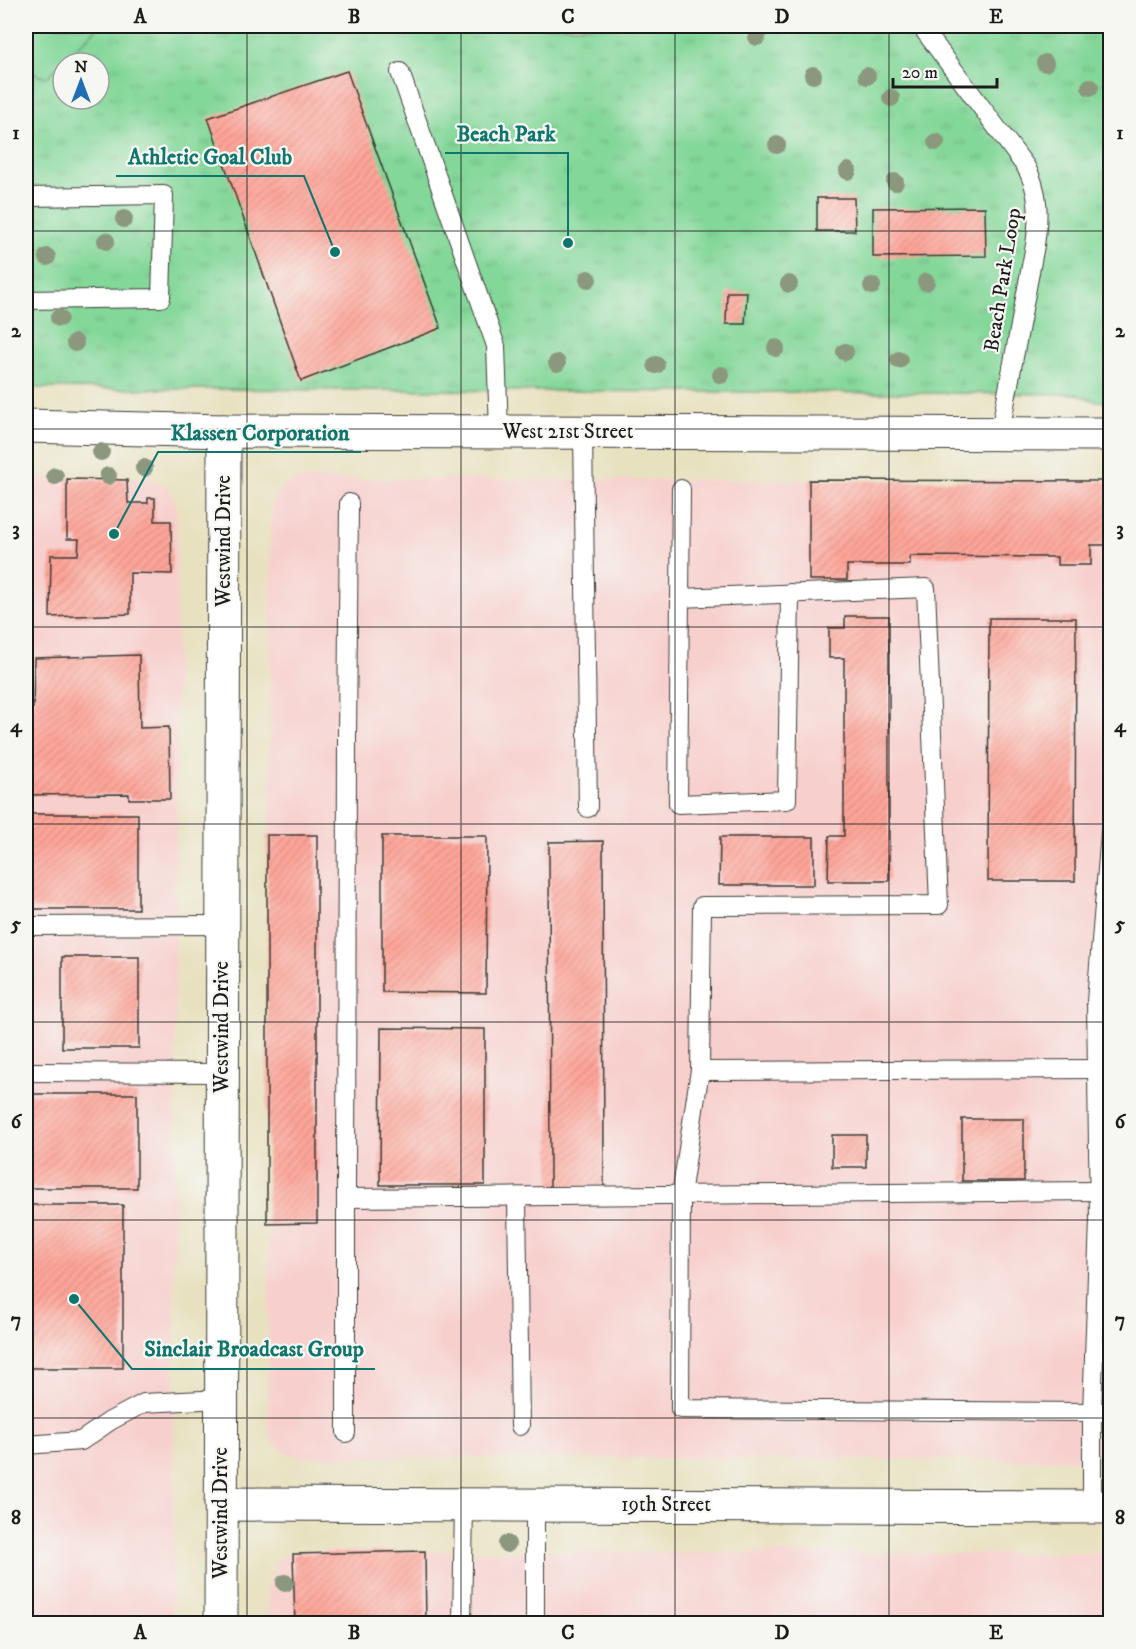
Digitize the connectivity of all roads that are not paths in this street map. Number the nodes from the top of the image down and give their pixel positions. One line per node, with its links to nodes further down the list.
1 (921, 26): 9 (lane, Beach Park Loop)
2 (400, 72): 7 (lane)
3 (26, 197): 4 (lane)
4 (26, 300)
5 (26, 426): 6 (street, West 21st Street)
6 (224, 431): 7 (street, West 21st Street); 17 (street, Westwind Drive)
7 (499, 432): 8 (street, West 21st Street)
8 (583, 432): 9 (street, West 21st Street); 15 (lane)
9 (1000, 432): 10 (street, West 21st Street)
10 (1110, 434)
11 (681, 489): 14 (lane)
12 (349, 503): 26 (lane)
13 (790, 593): 14 (lane); 14 (lane); 20 (lane)
14 (680, 598)
15 (588, 808)
16 (1110, 833): 19 (lane)
17 (223, 925): 18 (lane); 22 (street, Westwind Drive)
18 (26, 926)
19 (1097, 1069): 20 (lane); 23 (lane)
20 (700, 1070): 24 (lane)
21 (26, 1072): 22 (lane)
22 (222, 1073): 28 (street, Westwind Drive)
23 (1099, 1191): 24 (lane); 27 (lane)
24 (681, 1195): 25 (lane); 29 (lane)
25 (517, 1197): 26 (lane); 30 (lane)
26 (346, 1198): 31 (lane)
27 (1105, 1220): 29 (lane)
28 (221, 1399): 32 (lane); 33 (street, Westwind Drive)
29 (1101, 1412): 36 (lane)
30 (520, 1426)
31 (346, 1434)
32 (26, 1445)
33 (221, 1504): 34 (street, 19th Street); 37 (street, Westwind Drive)
34 (464, 1504): 35 (street, 19th Street); 38 (lane)
35 (534, 1505): 36 (street, 19th Street); 39 (lane)
36 (1101, 1507)
37 (220, 1623)
38 (462, 1623)
39 (535, 1623)

